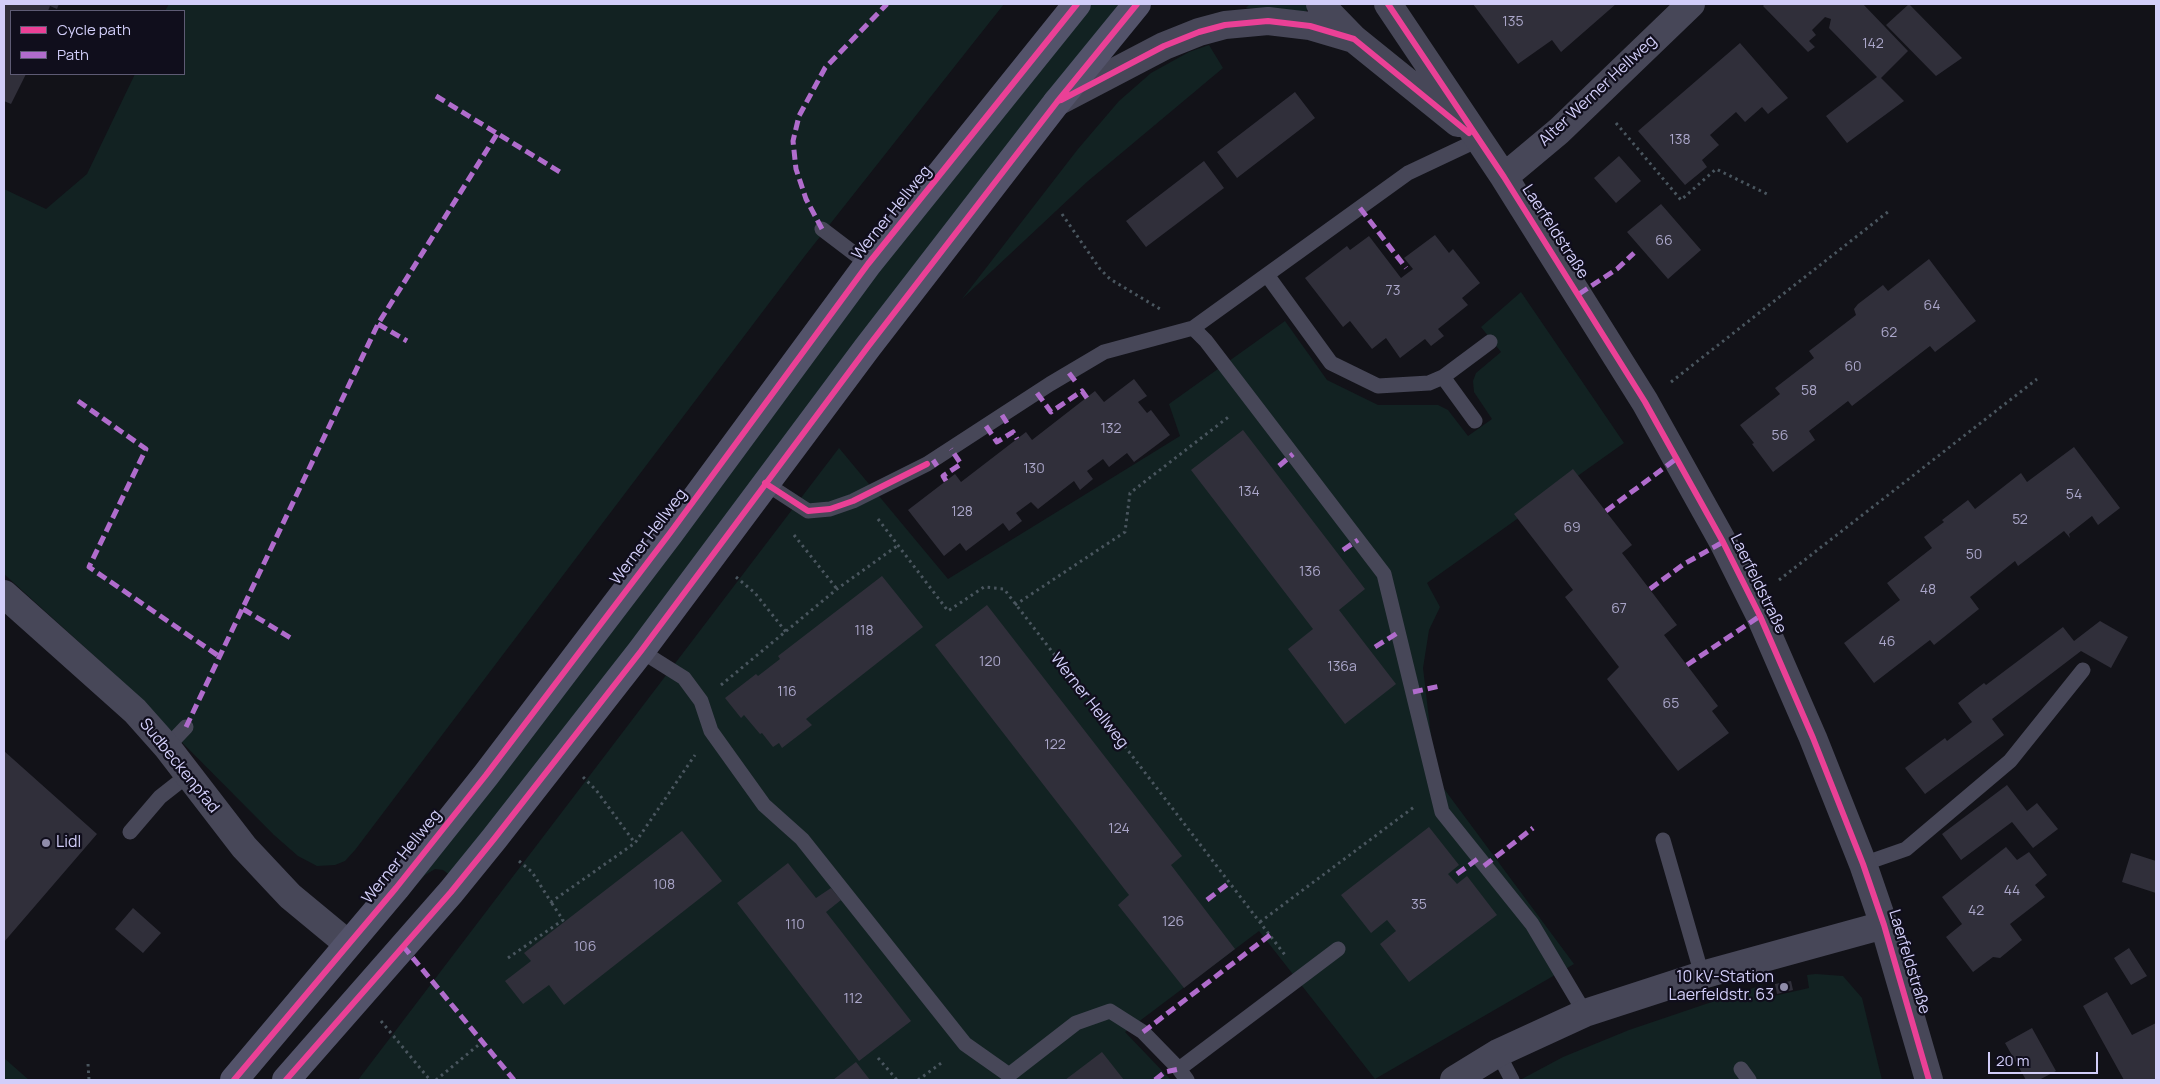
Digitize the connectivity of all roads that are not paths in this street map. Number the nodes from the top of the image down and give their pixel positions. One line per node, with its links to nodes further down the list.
1 (1077, 4): 11 (main road, Werner Hellweg)
2 (1137, 4): 7 (main road)
3 (1320, 4): 6 (street, Laerfeldstraße)
4 (1388, 4): 8 (street, Laerfeldstraße)
5 (1691, 4): 9 (street, Alter Werner Hellweg)
6 (1354, 39): 7 (street, Laerfeldstraße); 8 (street, Laerfeldstraße)
7 (1057, 102): 17 (main road)
8 (1478, 140): 9 (street, Laerfeldstraße); 12 (lane)
9 (1504, 177): 26 (street, Laerfeldstraße)
10 (822, 229): 11 (lane)
11 (868, 264): 28 (main road, Werner Hellweg)
12 (1267, 275): 13 (lane); 15 (lane)
13 (1193, 328): 17 (lane); 32 (lane)
14 (1490, 342): 15 (lane)
15 (1443, 377): 16 (lane)
16 (1475, 421)
17 (765, 483): 19 (main road)
18 (4, 594): 22 (street, Sudbeckenpfad)
19 (641, 651): 30 (main road); 34 (lane)
20 (2083, 670): 26 (lane)
21 (186, 727): 22 (lane)
22 (167, 747): 23 (street, Sudbeckenpfad)
23 (188, 775): 24 (lane); 28 (street, Sudbeckenpfad)
24 (130, 832)
25 (1663, 840): 31 (lane)
26 (1863, 864): 27 (street, Laerfeldstraße)
27 (1884, 925): 31 (street); 39 (street, Laerfeldstraße)
28 (348, 944): 30 (main road); 35 (main road, Werner Hellweg)
29 (1338, 949): 34 (lane)
30 (382, 971): 36 (main road)
31 (1702, 975): 32 (street)
32 (1585, 1013): 33 (street)
33 (1498, 1053): 37 (street); 38 (lane)
34 (1183, 1074)
35 (234, 1080)
36 (286, 1080)
37 (1454, 1080)
38 (1512, 1080)
39 (1929, 1080)

